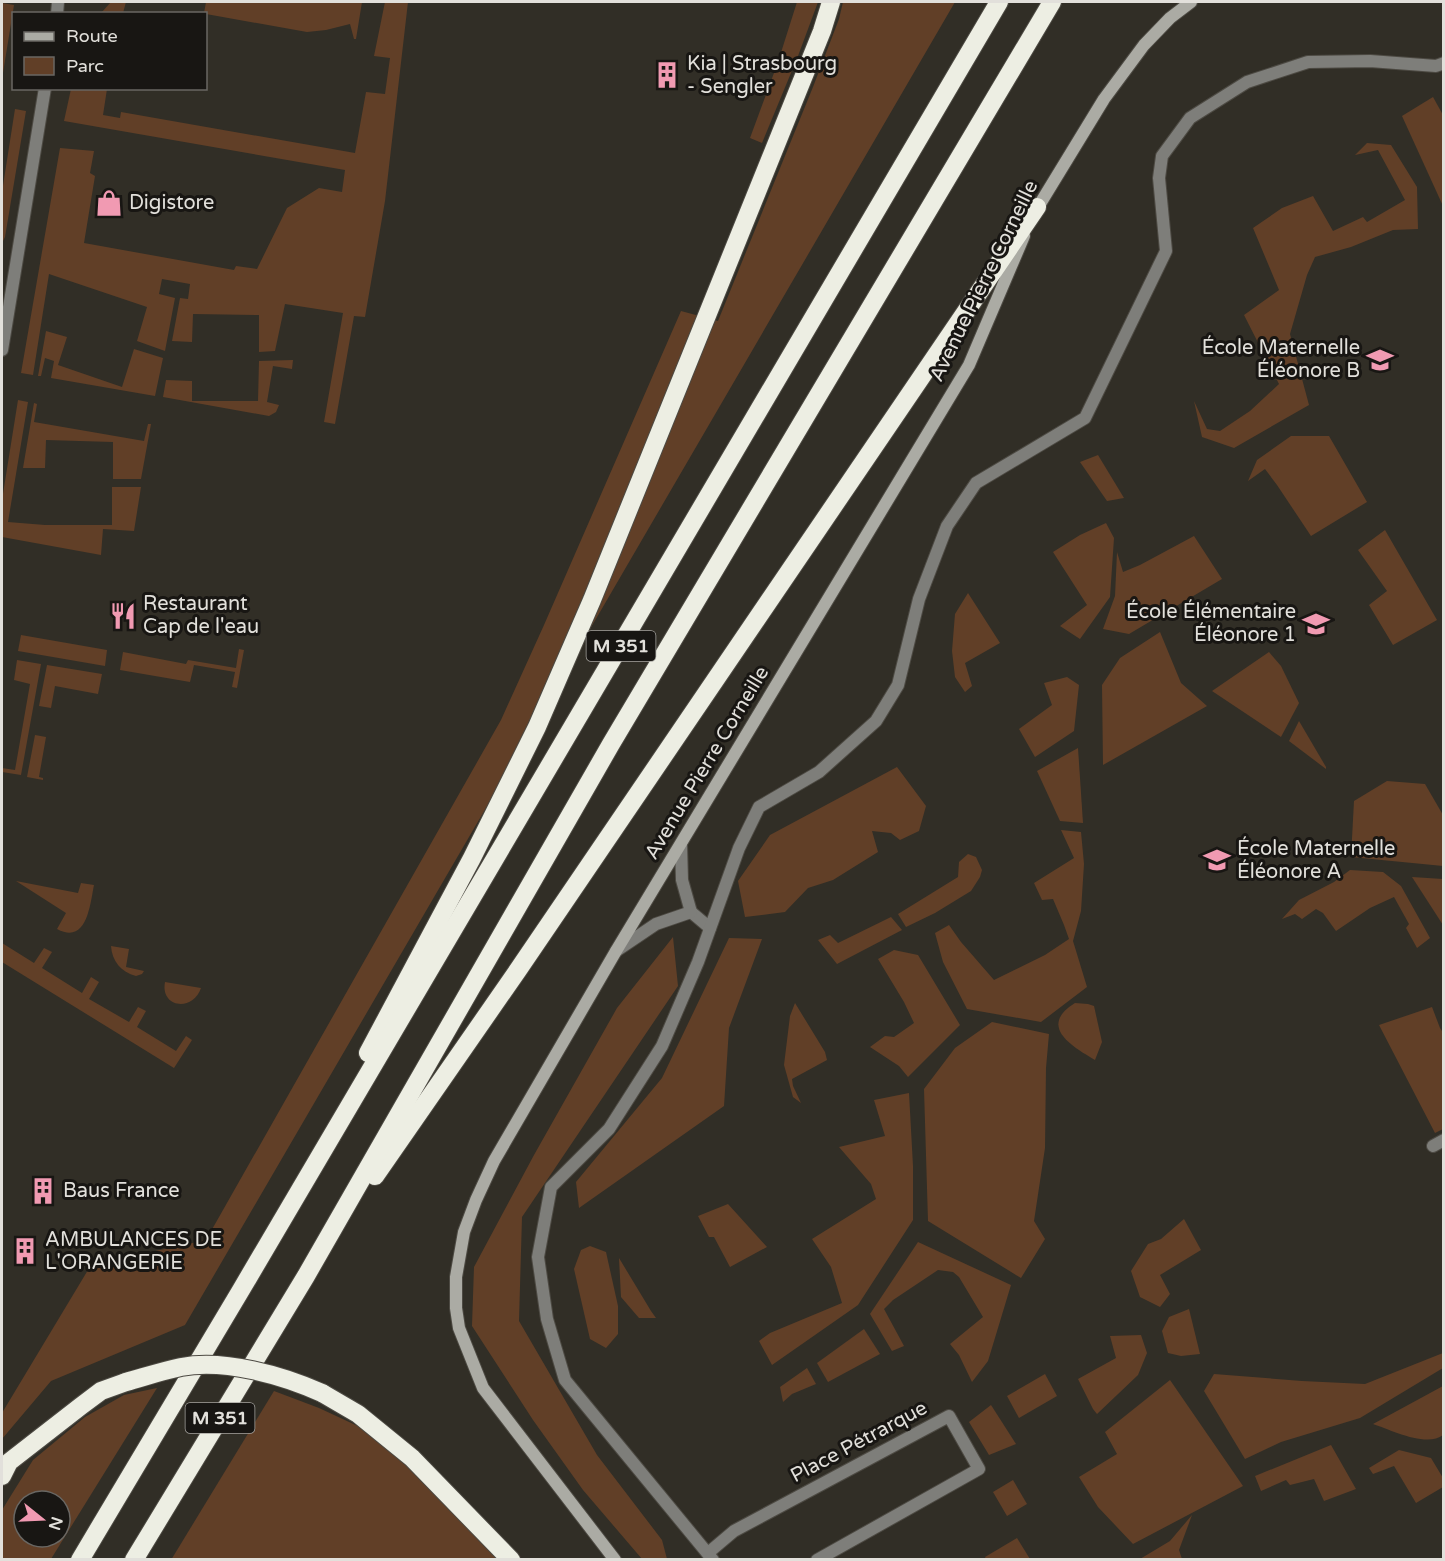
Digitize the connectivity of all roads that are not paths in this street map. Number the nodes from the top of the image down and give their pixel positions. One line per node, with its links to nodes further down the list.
1 (831, 2): 14 (highway)
2 (999, 2): 14 (highway, M 351)
3 (1052, 2): 13 (highway, M 351)
4 (1191, 2): 7 (street, Avenue Pierre Corneille)
5 (1443, 63): 11 (street)
6 (45, 90): 8 (street)
7 (1037, 207): 9 (street, Avenue Pierre Corneille); 13 (highway)
8 (2, 350)
9 (681, 844): 10 (street); 12 (street, Avenue Pierre Corneille)
10 (691, 912): 11 (street); 12 (street)
11 (710, 928): 16 (street)
12 (616, 951): 20 (street, Avenue Pierre Corneille)
13 (306, 1276): 18 (highway, M 351)
14 (241, 1290): 17 (highway, M 351)
15 (2, 1476): 19 (highway, bridge)
16 (709, 1557): 21 (street, Place Pétrarque)
17 (80, 1560)
18 (134, 1560)
19 (511, 1560)
20 (615, 1560)
21 (817, 1560)

